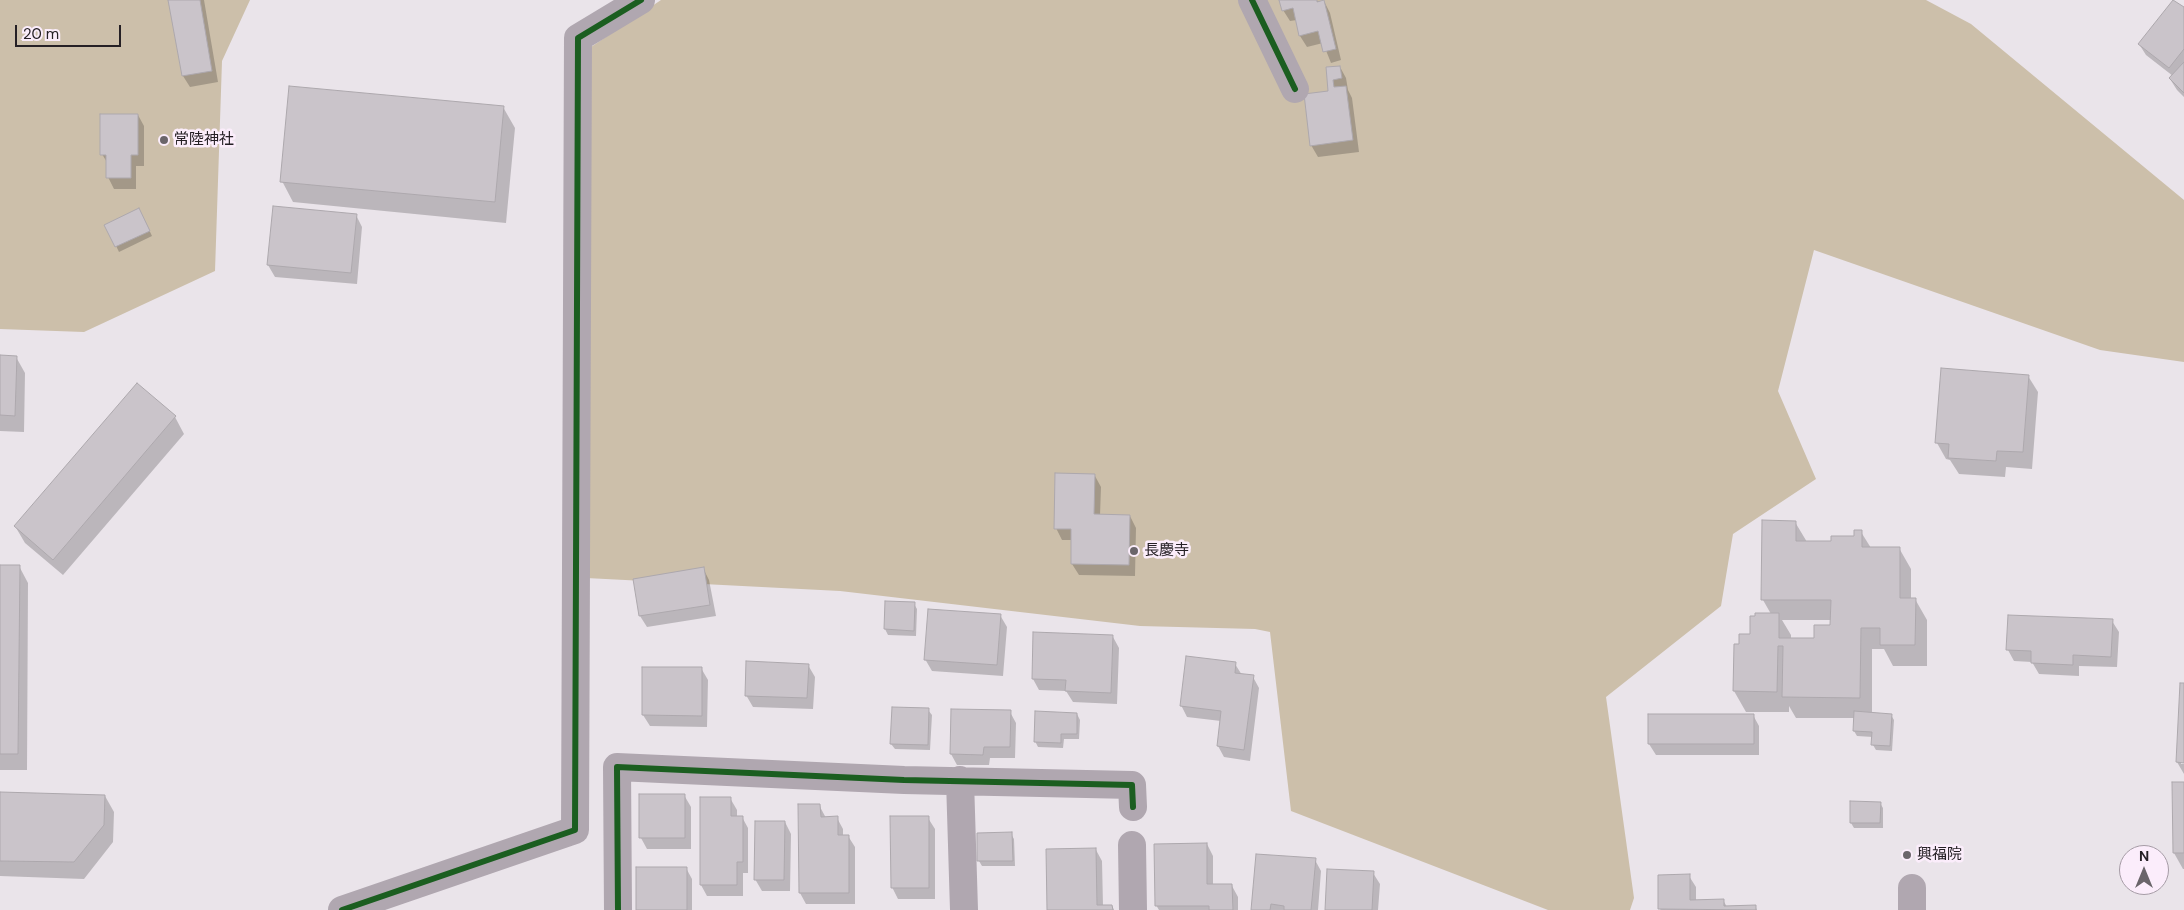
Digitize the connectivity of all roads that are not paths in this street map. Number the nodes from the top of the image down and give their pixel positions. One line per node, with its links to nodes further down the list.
1 (641, 0): 4 (street)
2 (1252, 0): 3 (street)
3 (1295, 89)
4 (576, 767): 5 (street); 9 (street)
5 (617, 768): 6 (street); 10 (street)
6 (960, 780): 7 (street); 11 (street)
7 (1133, 807)
8 (1132, 845): 12 (street)
9 (342, 910)
10 (618, 910)
11 (964, 910)
12 (1133, 910)

